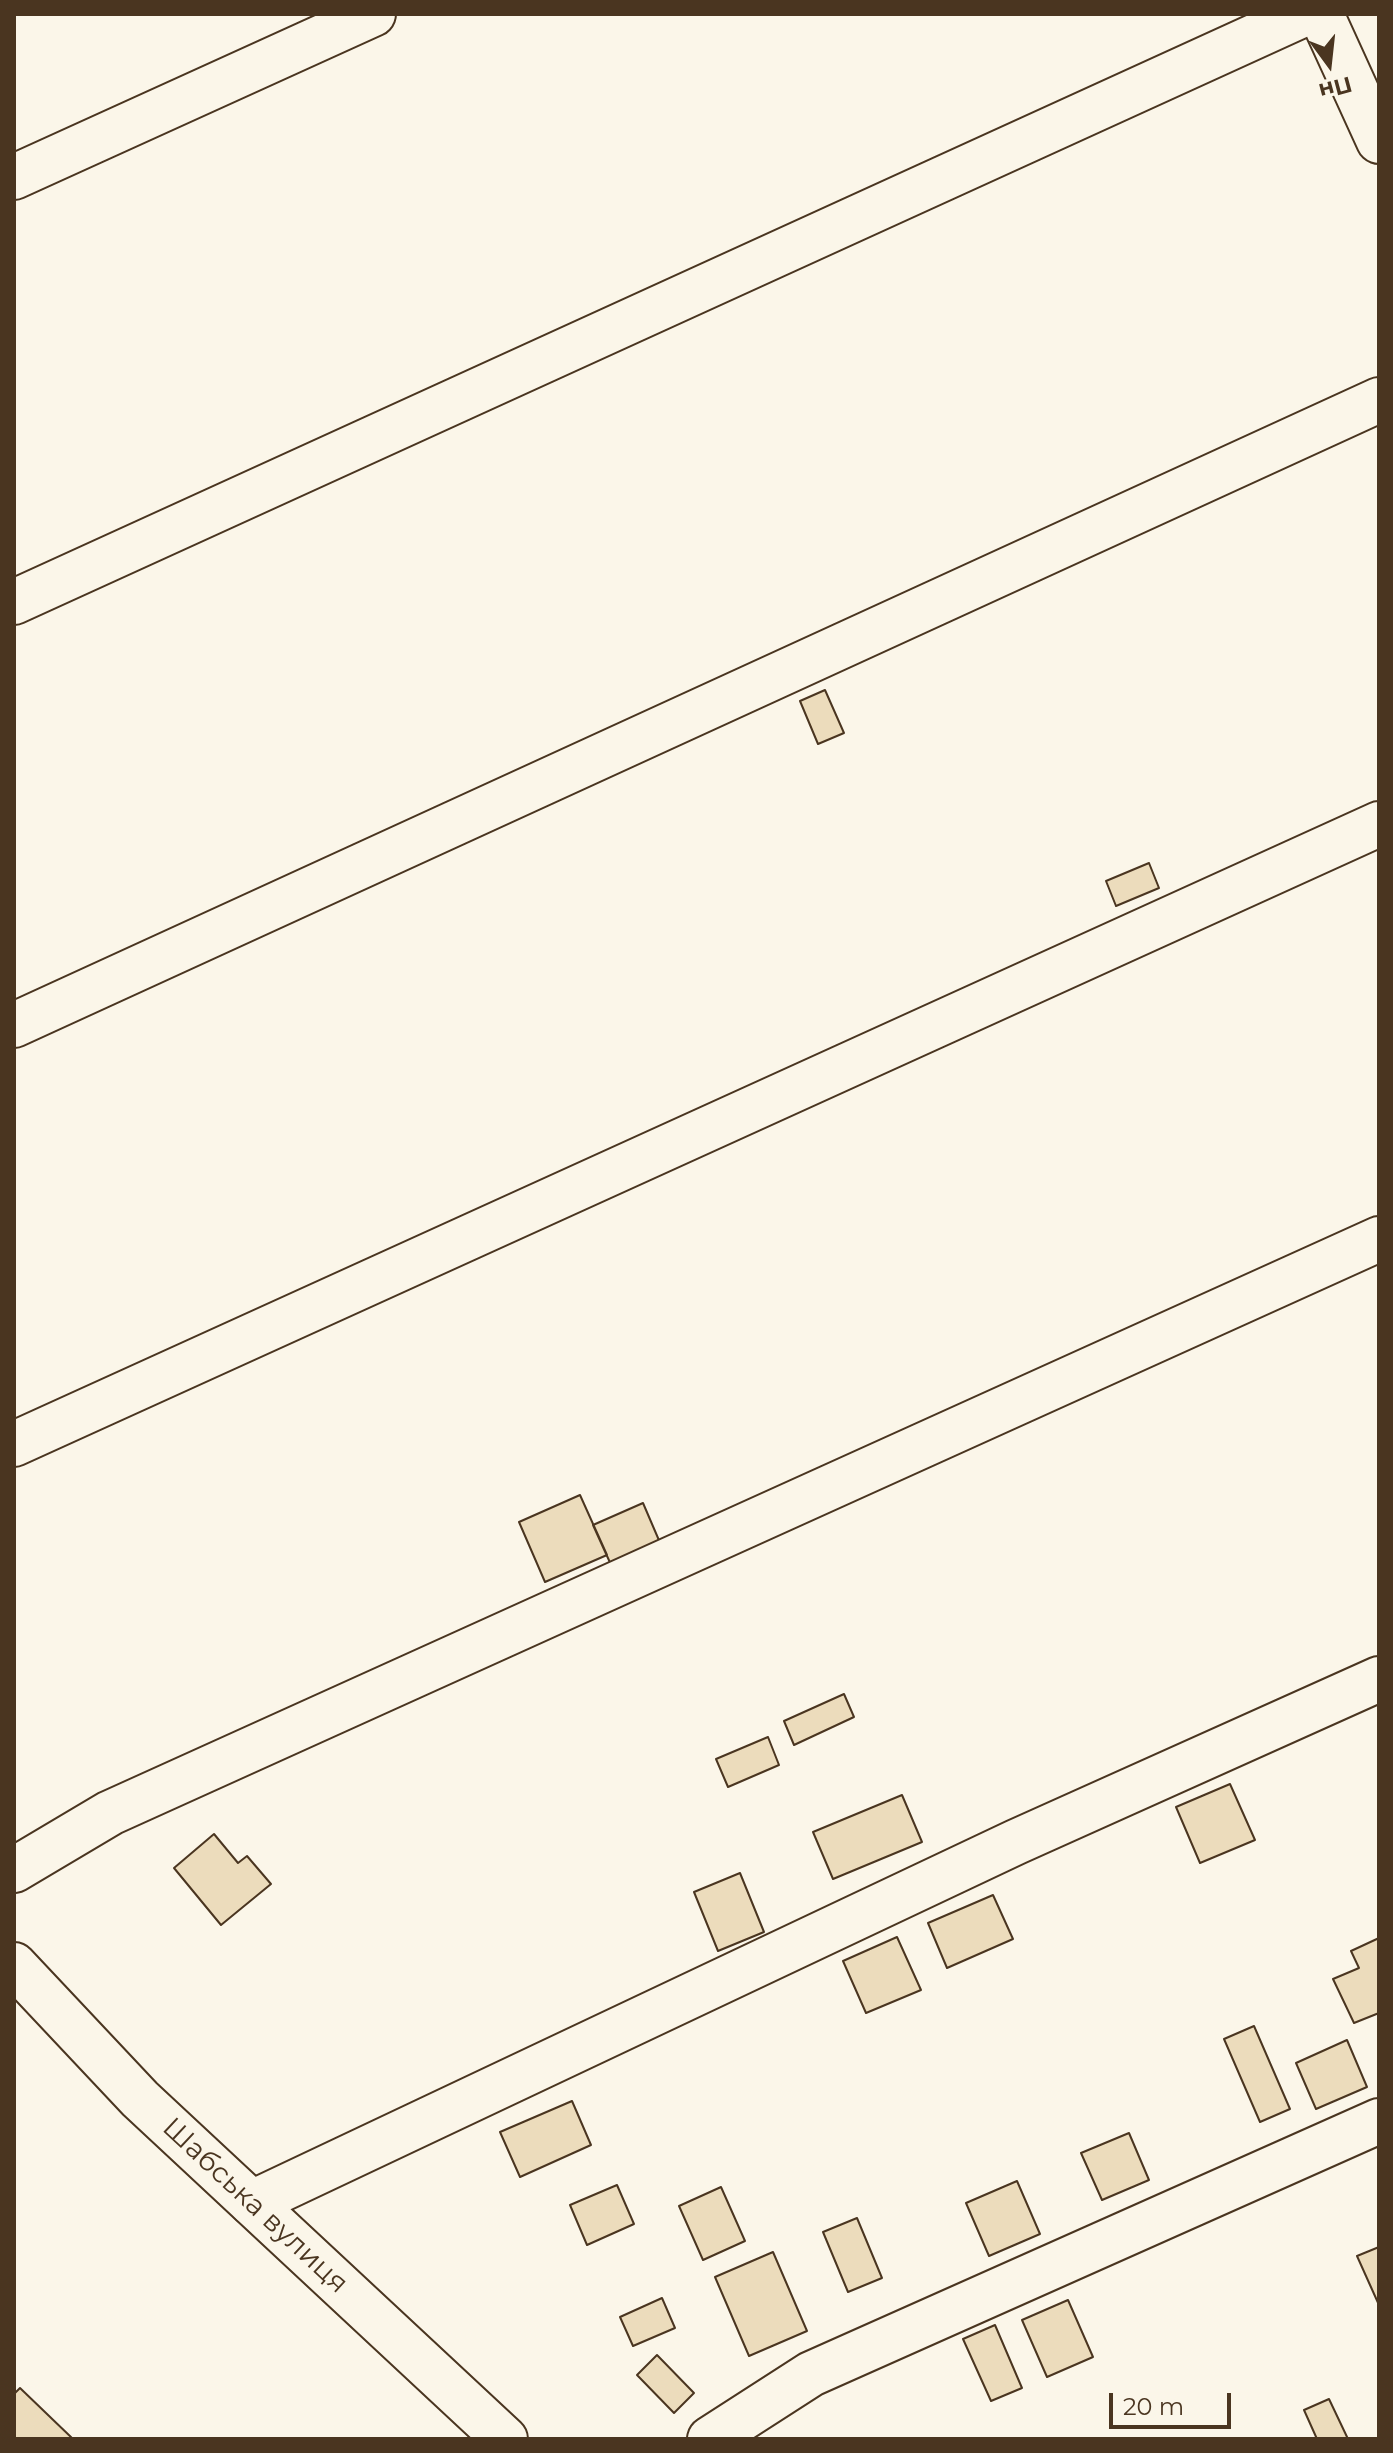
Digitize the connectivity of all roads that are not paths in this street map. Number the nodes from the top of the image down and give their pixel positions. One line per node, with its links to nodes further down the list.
1 (373, 14): 5 (street)
2 (1304, 14): 7 (street)
3 (1321, 14): 4 (street)
4 (1379, 141)
5 (14, 177)
6 (1379, 400): 9 (street)
7 (14, 602)
8 (1379, 824): 11 (street)
9 (14, 1025)
10 (1379, 1239): 13 (street)
11 (14, 1444)
12 (1379, 1679): 16 (street)
13 (14, 1870)
14 (21, 1980): 16 (street, Шабська вулиця)
15 (1379, 2121): 18 (street)
16 (252, 2203): 17 (street, Шабська вулиця)
17 (505, 2439)
18 (710, 2439)

